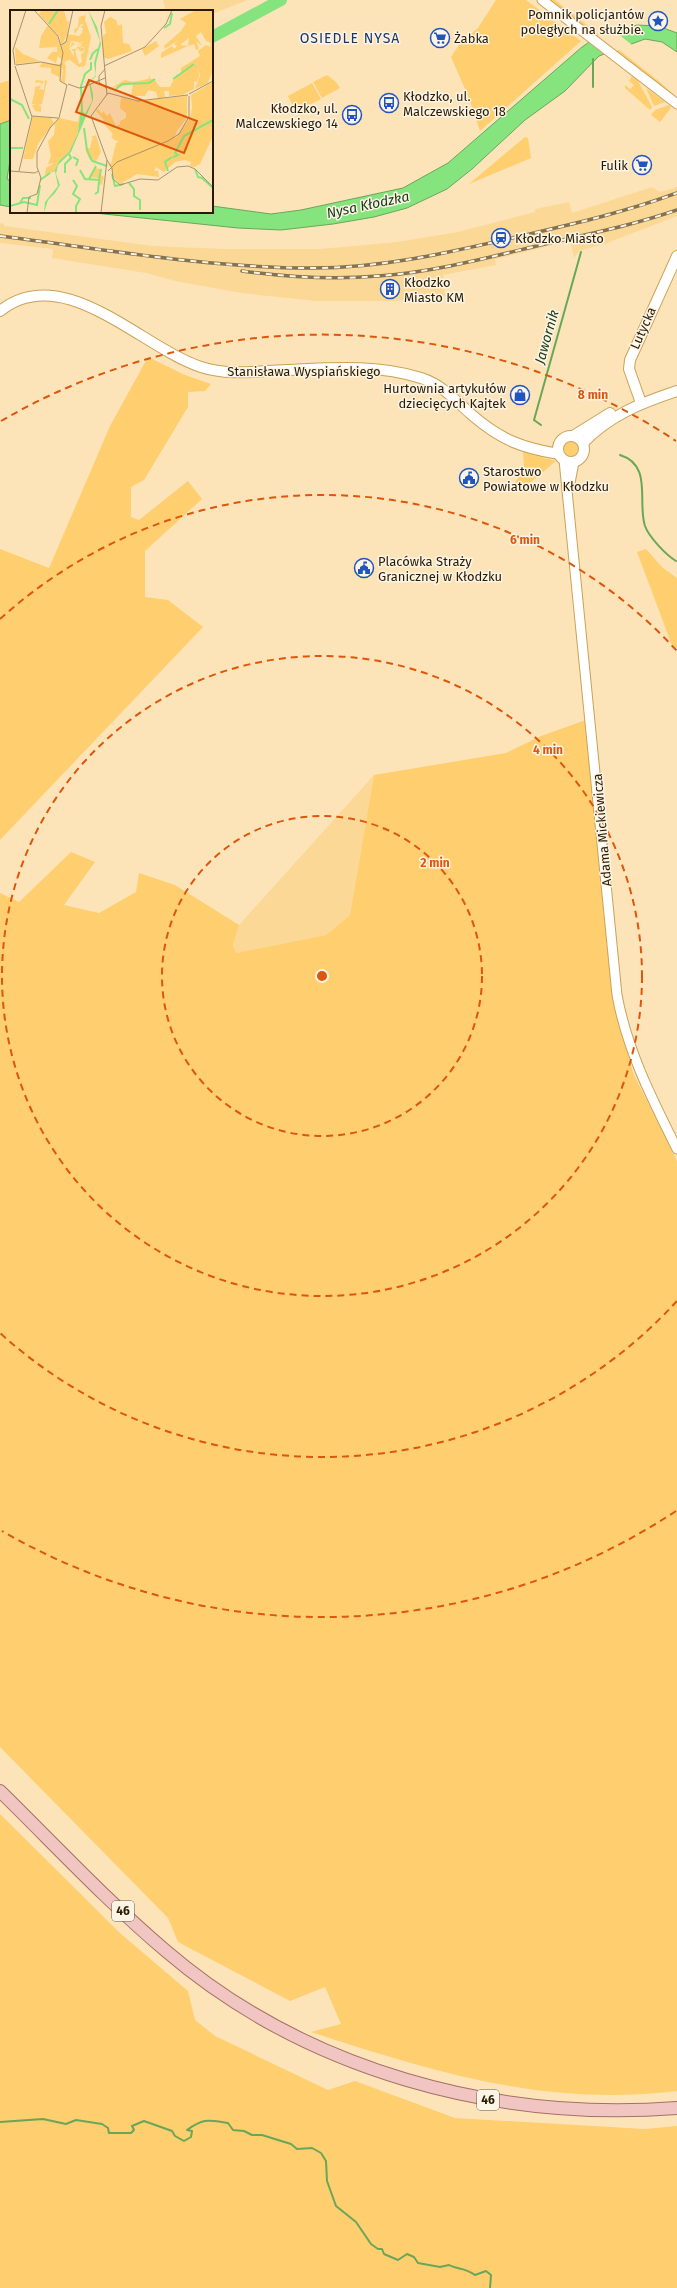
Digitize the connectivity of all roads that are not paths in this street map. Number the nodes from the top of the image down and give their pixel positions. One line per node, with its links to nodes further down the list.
1 (542, 0): 2 (street)
2 (677, 104)
3 (677, 256): 6 (main road, Lutycka)
4 (0, 311): 8 (main road, Stanisława Wyspiańskiego)
5 (677, 391): 6 (main road)
6 (636, 405): 7 (main road); 10 (main road)
7 (573, 436): 9 (main road); 10 (main road)
8 (511, 441): 9 (main road, Stanisława Wyspiańskiego); 11 (main road, Stanisława Wyspiańskiego)
9 (560, 442): 11 (main road)
10 (583, 443): 11 (main road)
11 (566, 458): 12 (street, Adama Mickiewicza)
12 (677, 1149)
13 (0, 1791): 14 (main road, 46)
14 (677, 2108)

